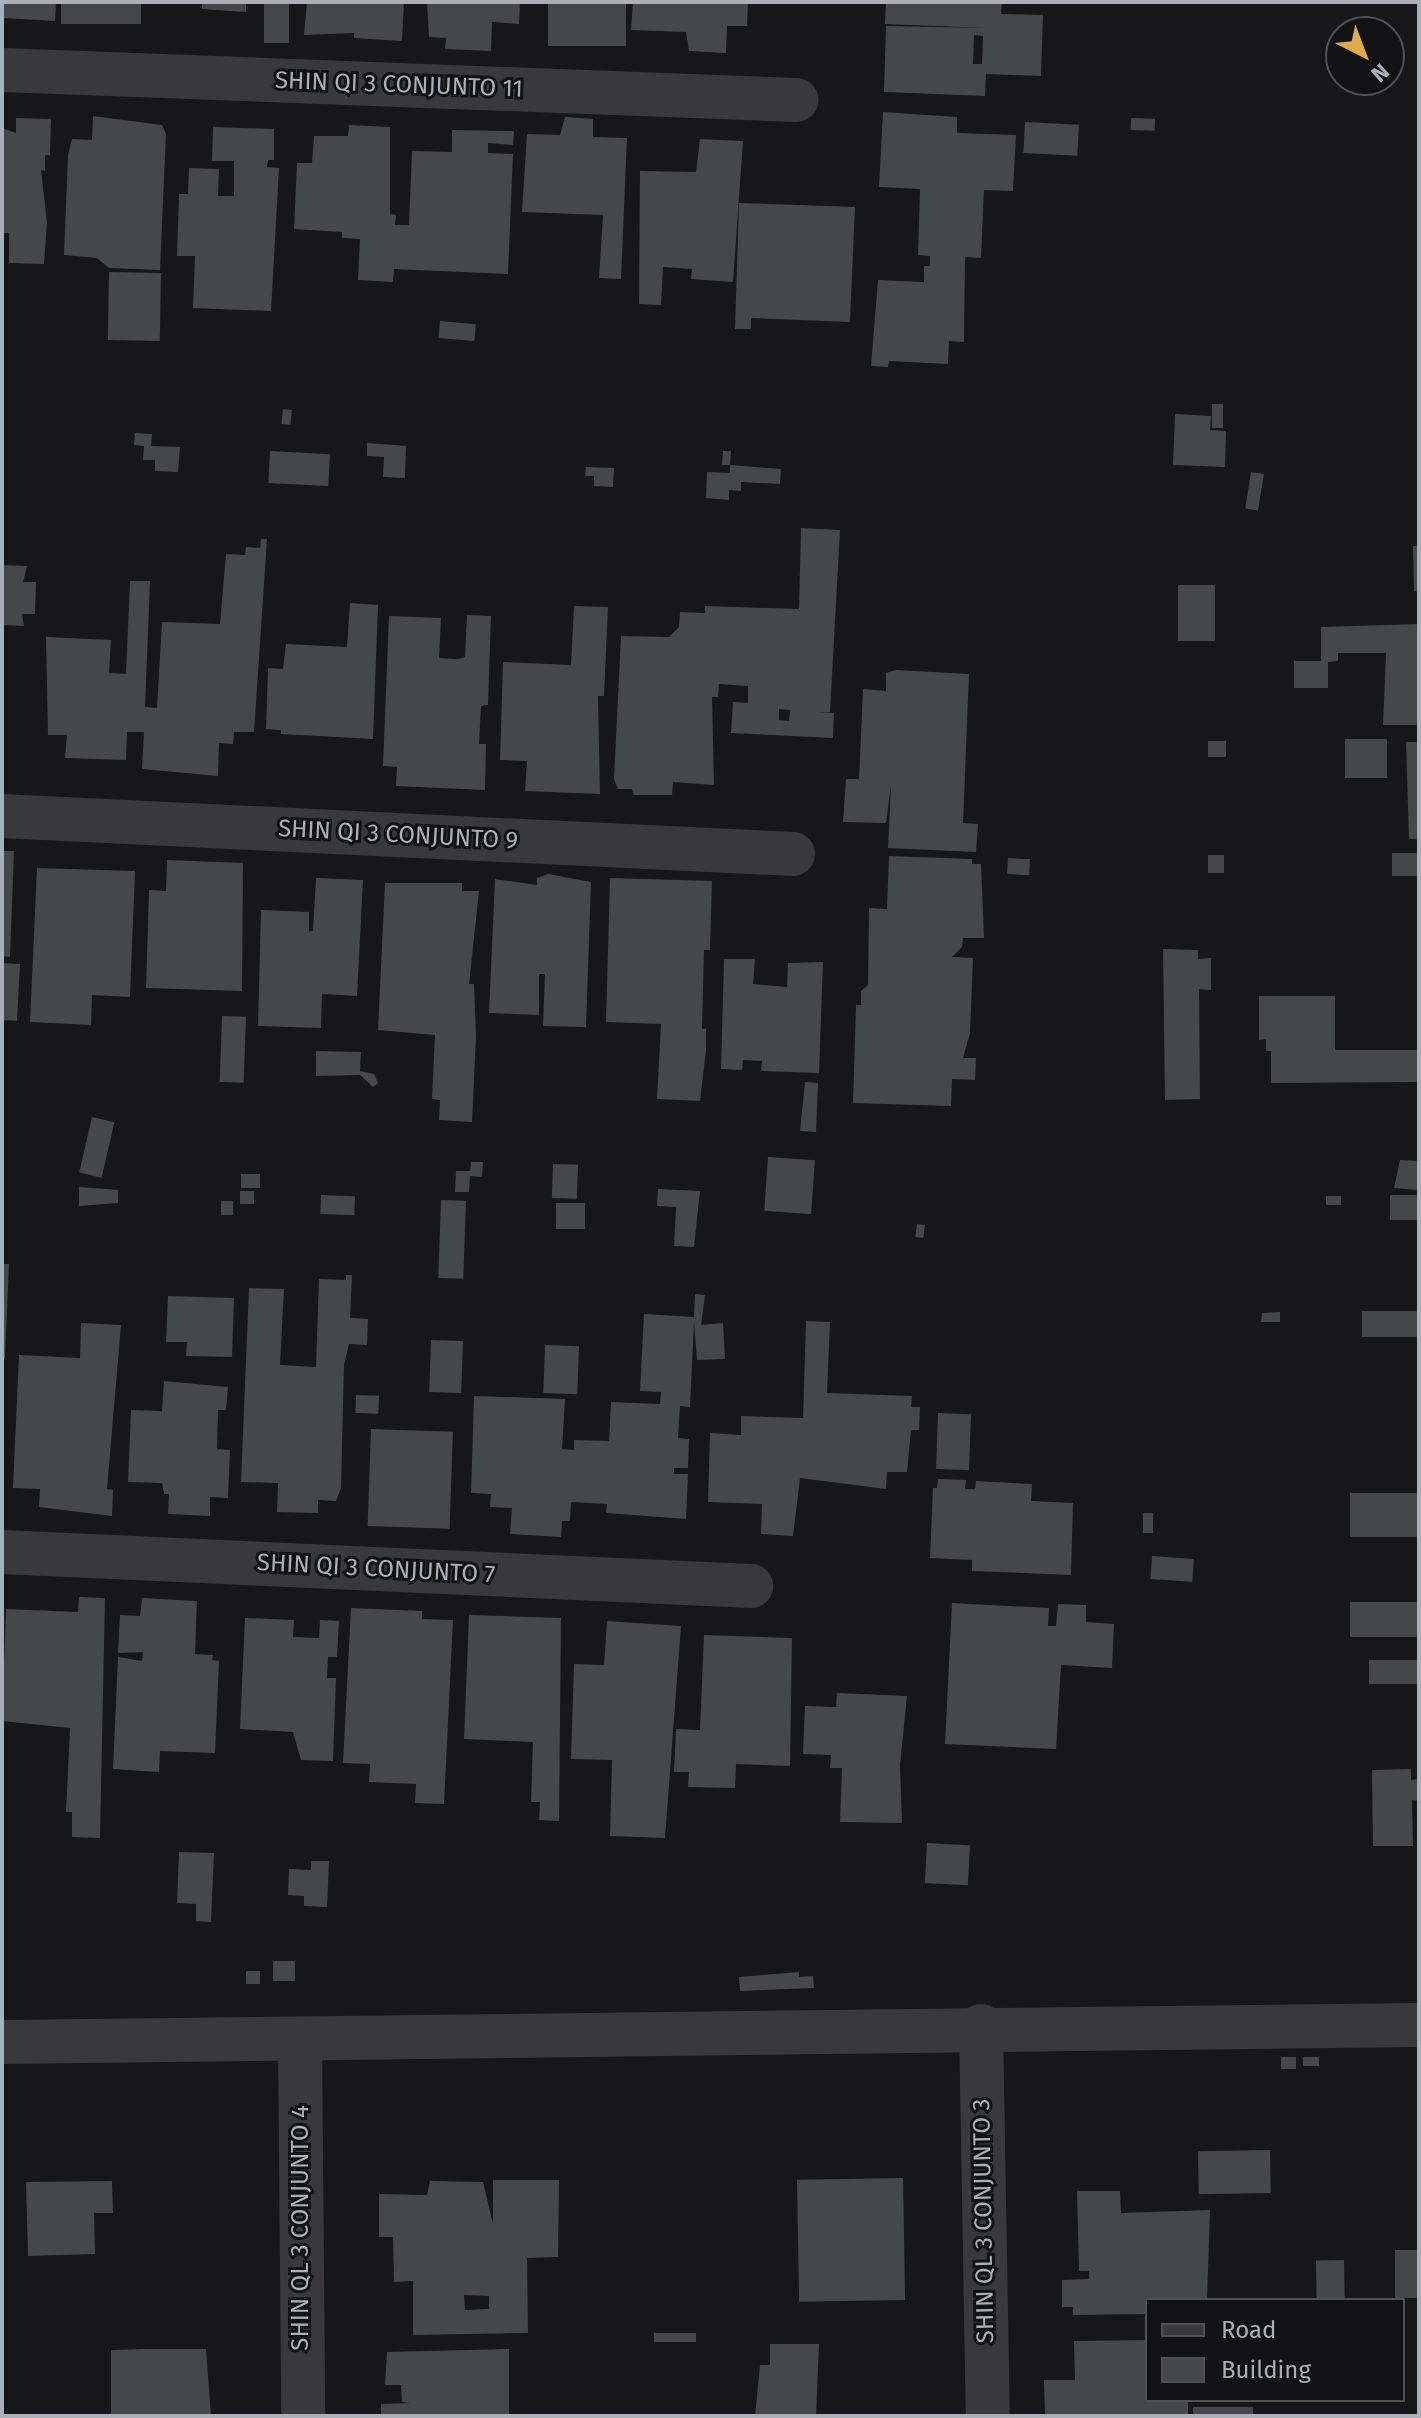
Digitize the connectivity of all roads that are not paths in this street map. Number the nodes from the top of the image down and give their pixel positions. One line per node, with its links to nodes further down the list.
1 (2, 70): 2 (street, SHIN QI 3 CONJUNTO 11)
2 (796, 100)
3 (2, 816): 4 (street, SHIN QI 3 CONJUNTO 9)
4 (793, 854)
5 (2, 1552): 6 (street, SHIN QI 3 CONJUNTO 7)
6 (751, 1586)
7 (1419, 2025): 8 (street)
8 (981, 2026): 9 (street); 12 (street, SHIN QL 3 CONJUNTO 3)
9 (300, 2040): 10 (street); 11 (street, SHIN QL 3 CONJUNTO 4)
10 (2, 2042)
11 (303, 2416)
12 (988, 2416)

